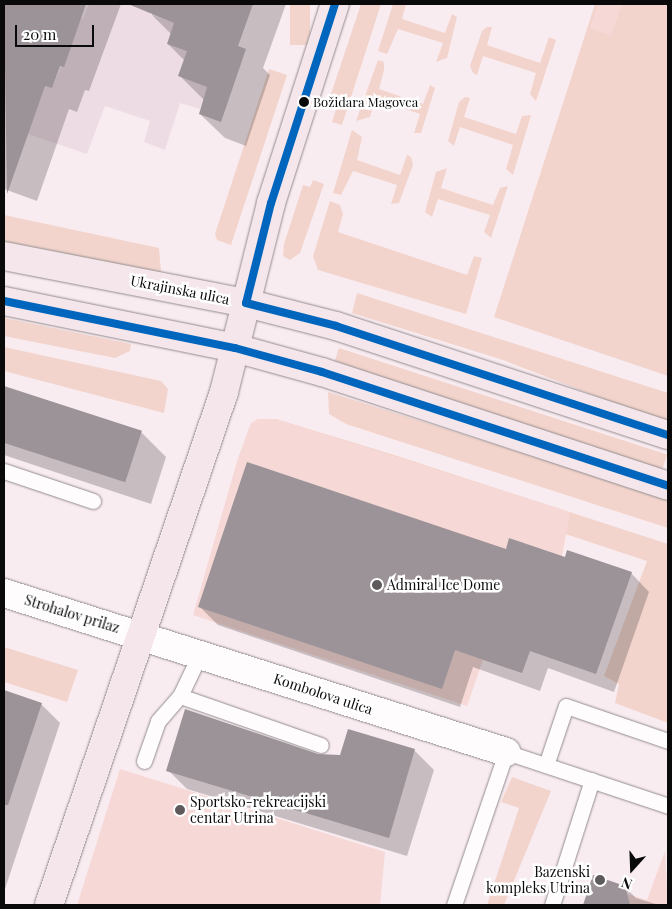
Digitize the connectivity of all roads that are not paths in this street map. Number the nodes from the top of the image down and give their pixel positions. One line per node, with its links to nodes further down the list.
1 (335, 4): 4 (street)
2 (4, 256): 4 (street, Ukrajinska ulica)
3 (4, 301): 5 (street)
4 (246, 303): 5 (street); 6 (street, Ukrajinska ulica)
5 (235, 348): 8 (street); 11 (street)
6 (668, 435)
7 (4, 472): 9 (lane)
8 (668, 486)
9 (93, 501)
10 (4, 593): 11 (street, Strohalov prilaz)
11 (140, 634): 12 (street, Kombolova ulica); 21 (street)
12 (200, 654): 13 (lane); 16 (street, Kombolova ulica)
13 (180, 696): 15 (lane); 17 (lane)
14 (668, 741): 18 (lane)
15 (321, 745)
16 (506, 752): 18 (lane); 22 (lane)
17 (144, 761)
18 (546, 765): 19 (lane)
19 (592, 780): 20 (lane); 23 (lane)
20 (668, 806)
21 (48, 905)
22 (454, 905)
23 (552, 905)

